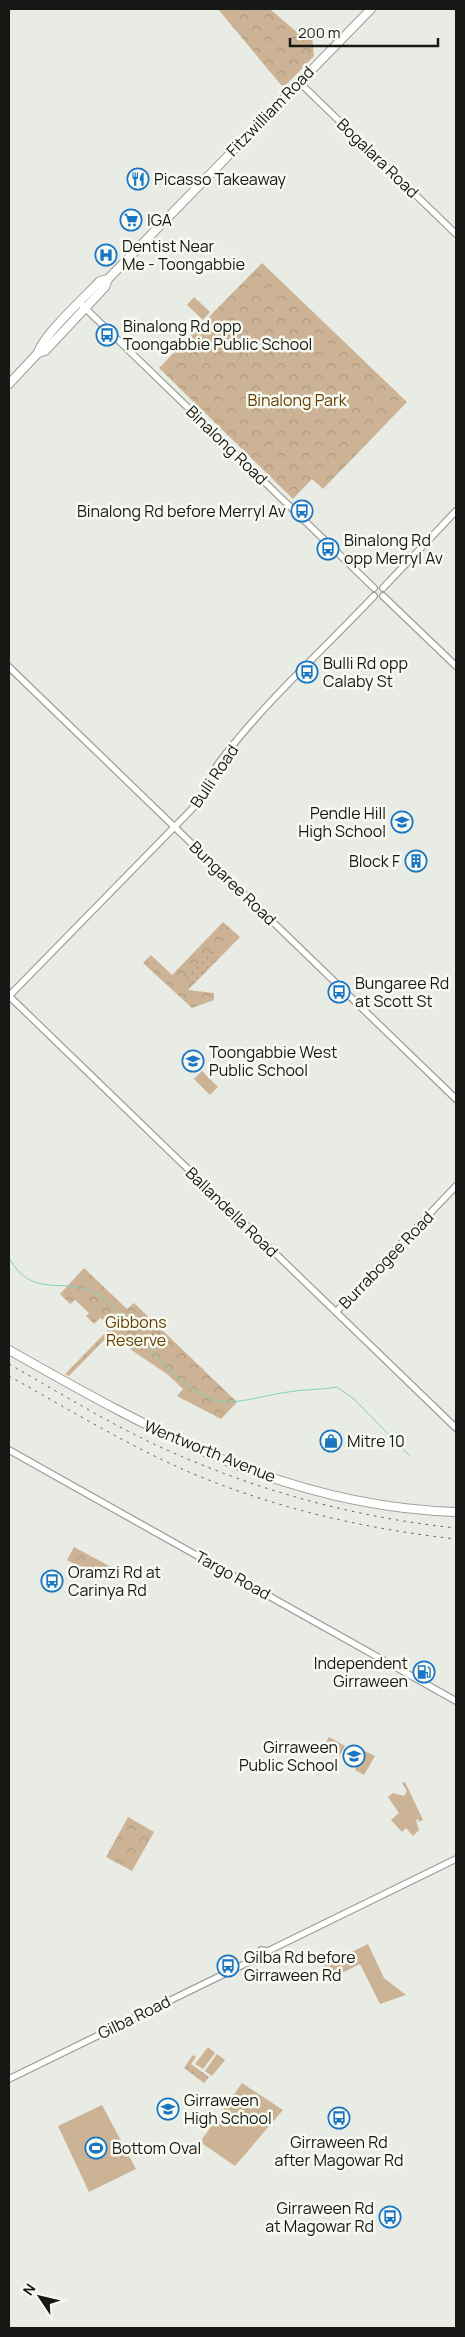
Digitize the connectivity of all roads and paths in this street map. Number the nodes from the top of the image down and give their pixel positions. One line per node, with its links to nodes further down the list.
1 (371, 9): 2 (main road, Fitzwilliam Road)
2 (299, 82): 3 (street, Bogalara Road); 4 (main road, Fitzwilliam Road)
3 (456, 234)
4 (82, 305): 5 (main road, Fitzwilliam Road); 7 (street, Binalong Road)
5 (9, 384)
6 (456, 511): 8 (street)
7 (374, 588): 8 (street); 9 (street)
8 (383, 588): 10 (street)
9 (374, 596): 10 (street); 13 (street, Bulli Road)
10 (383, 596): 11 (street)
11 (456, 666)
12 (9, 667): 13 (street, Bungaree Road)
13 (174, 826): 14 (street, Bulli Road); 15 (street, Bungaree Road)
14 (9, 996): 17 (street, Ballandella Road)
15 (456, 1099)
16 (456, 1186): 17 (street, Burrabogee Road)
17 (336, 1312): 19 (street, Ballandella Road)
18 (9, 1350): 21 (main road, Wentworth Avenue)
19 (456, 1428)
20 (9, 1450): 22 (street, Targo Road)
21 (456, 1512)
22 (456, 1701)
23 (456, 1859): 24 (street, Gilba Road)
24 (9, 2079)

